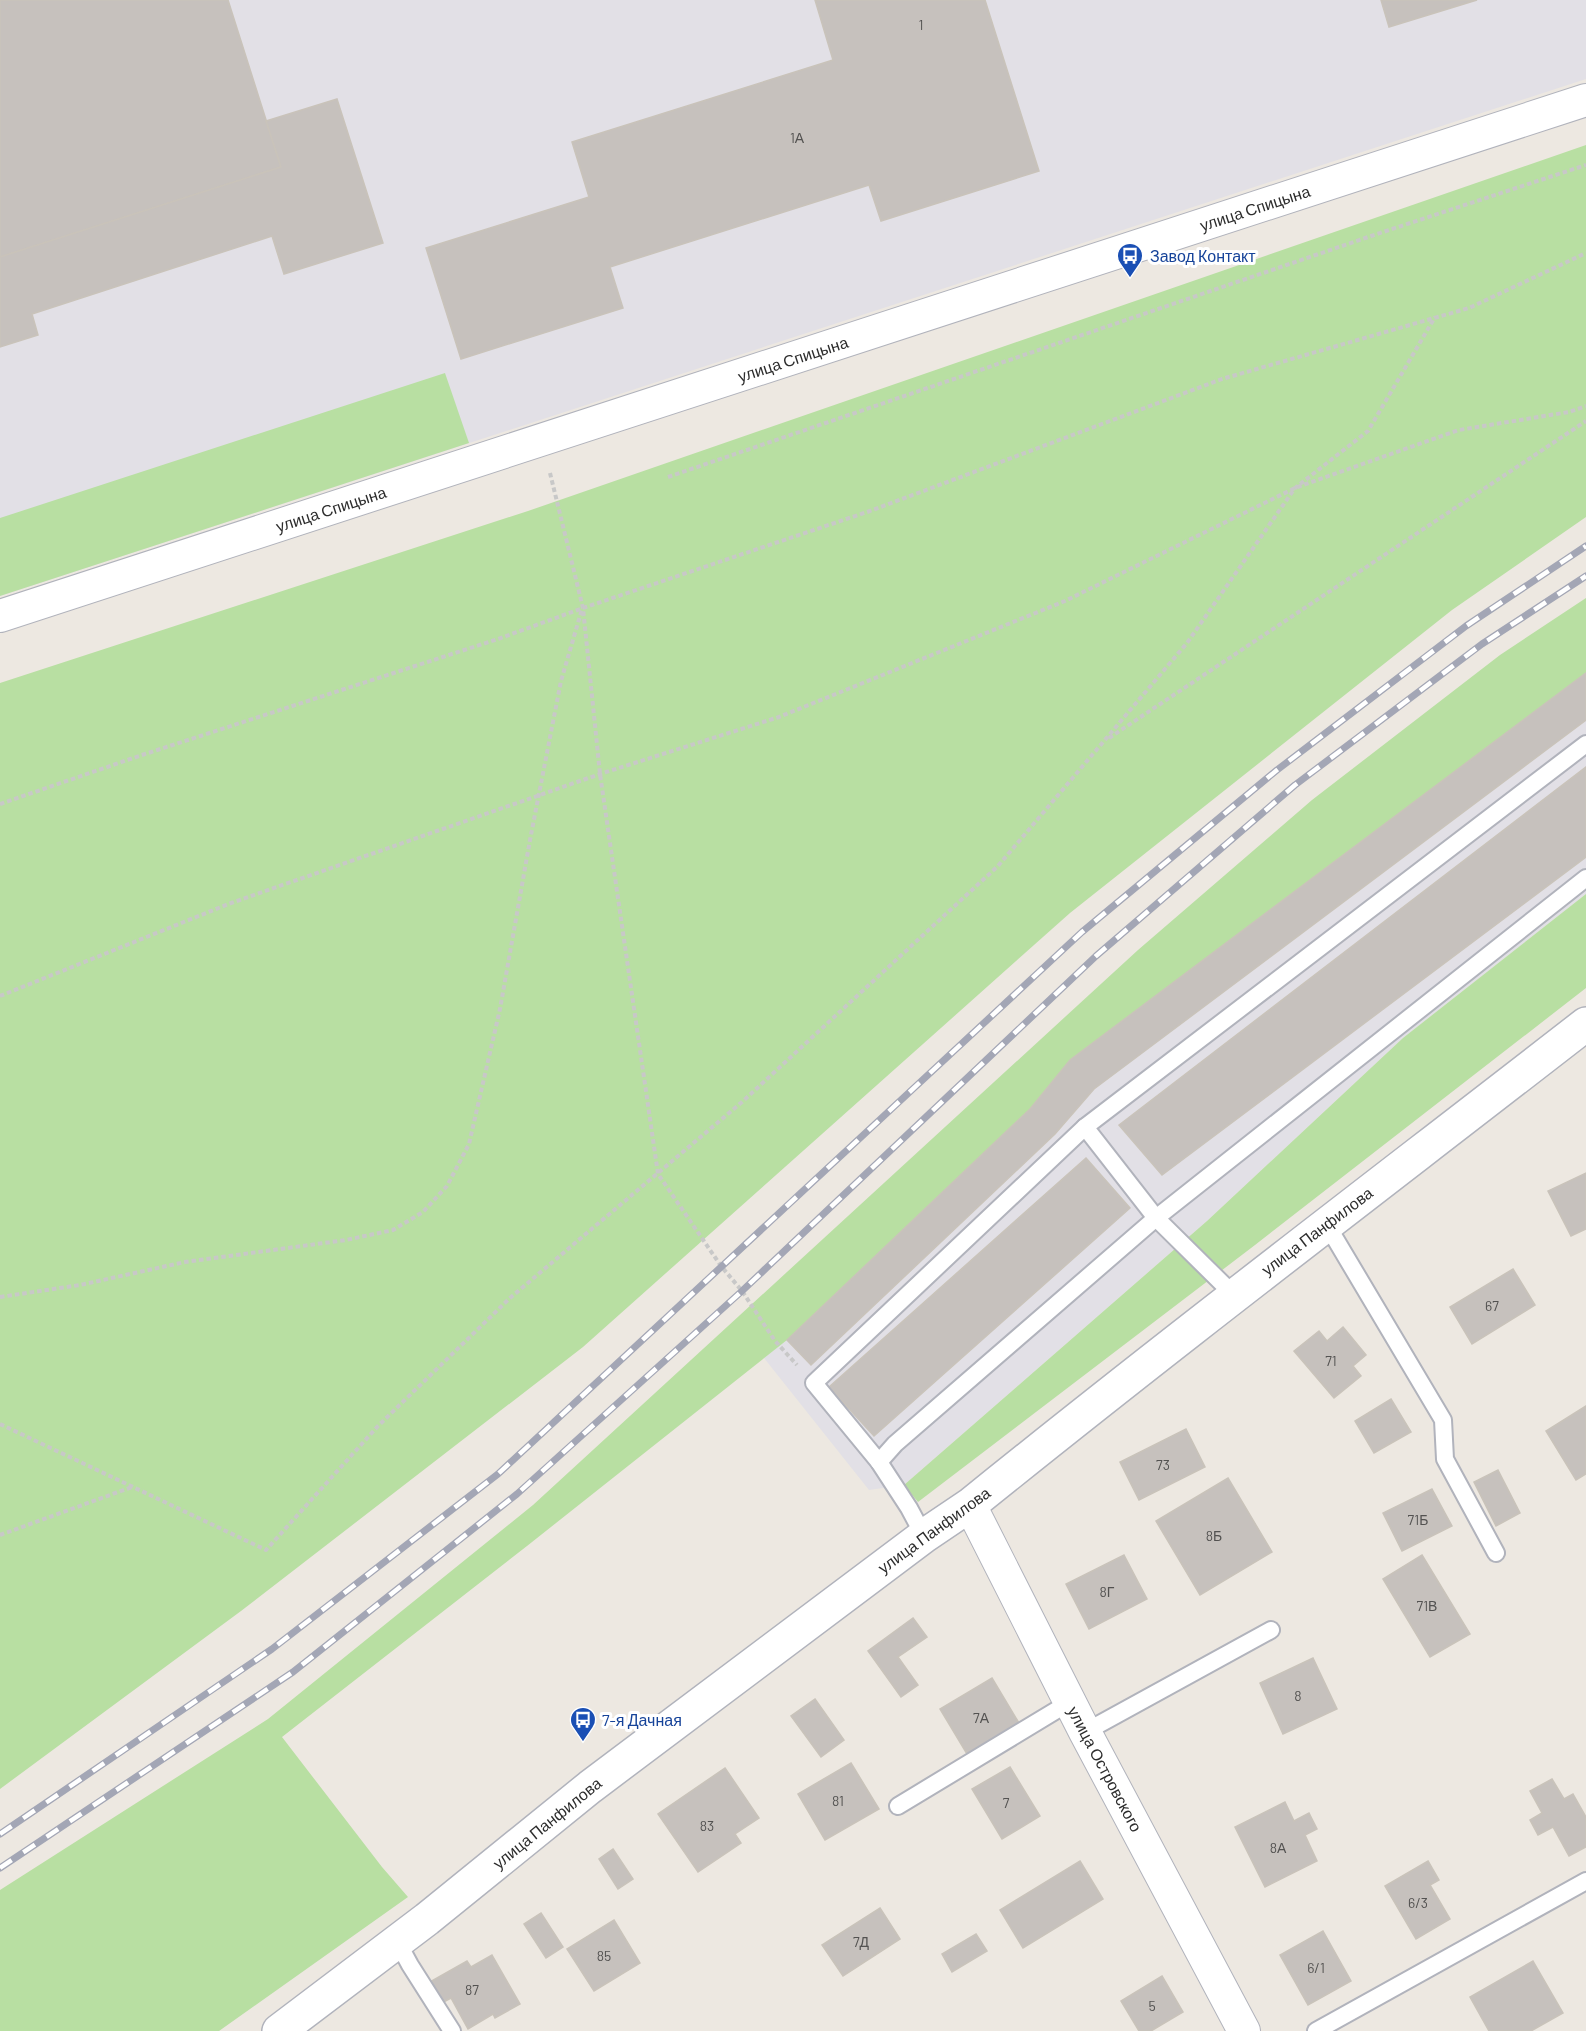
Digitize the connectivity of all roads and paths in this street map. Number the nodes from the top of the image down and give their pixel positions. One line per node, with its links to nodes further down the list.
1 (1586, 100): 7 (street, улица Спицына)
2 (1586, 165): 8 (path)
3 (1586, 253): 4 (path)
4 (1435, 318): 9 (path); 10 (path)
5 (1586, 406): 9 (path)
6 (1586, 421): 12 (path)
7 (542, 441): 10 (path); 11 (street, улица Спицына)
8 (668, 477)
9 (1295, 488): 12 (path); 14 (path)
10 (583, 608): 14 (path); 15 (path); 16 (path)
11 (0, 616)
12 (1103, 742): 21 (path)
13 (1586, 744): 20 (lane)
14 (600, 774): 15 (path); 21 (path)
15 (538, 796): 18 (path); 25 (path)
16 (0, 804)
17 (1586, 878): 22 (lane)
18 (0, 996)
19 (1586, 1024): 23 (main road, улица Панфилова)
20 (1085, 1127): 22 (lane); 26 (lane)
21 (658, 1174): 26 (path); 29 (path)
22 (1156, 1218): 24 (lane); 28 (lane)
23 (1327, 1225): 24 (main road, улица Панфилова); 33 (lane)
24 (1234, 1295): 30 (main road, улица Панфилова)
25 (0, 1297)
26 (814, 1383): 28 (lane)
27 (0, 1424): 29 (path)
28 (879, 1462): 32 (lane)
29 (133, 1487): 31 (path)
30 (970, 1505): 32 (main road, улица Панфилова); 35 (street, улица Островского)
31 (0, 1535)
32 (924, 1536): 39 (main road, улица Панфилова)
33 (1496, 1553)
34 (1271, 1630): 36 (lane)
35 (1070, 1702): 36 (street, улица Островского); 37 (lane)
36 (1085, 1732): 40 (street, улица Островского)
37 (898, 1806)
38 (1586, 1881): 43 (lane)
39 (397, 1941): 41 (main road, улица Панфилова); 42 (lane)
40 (1241, 2030)
41 (279, 2031)
42 (453, 2031)
43 (1316, 2031)

